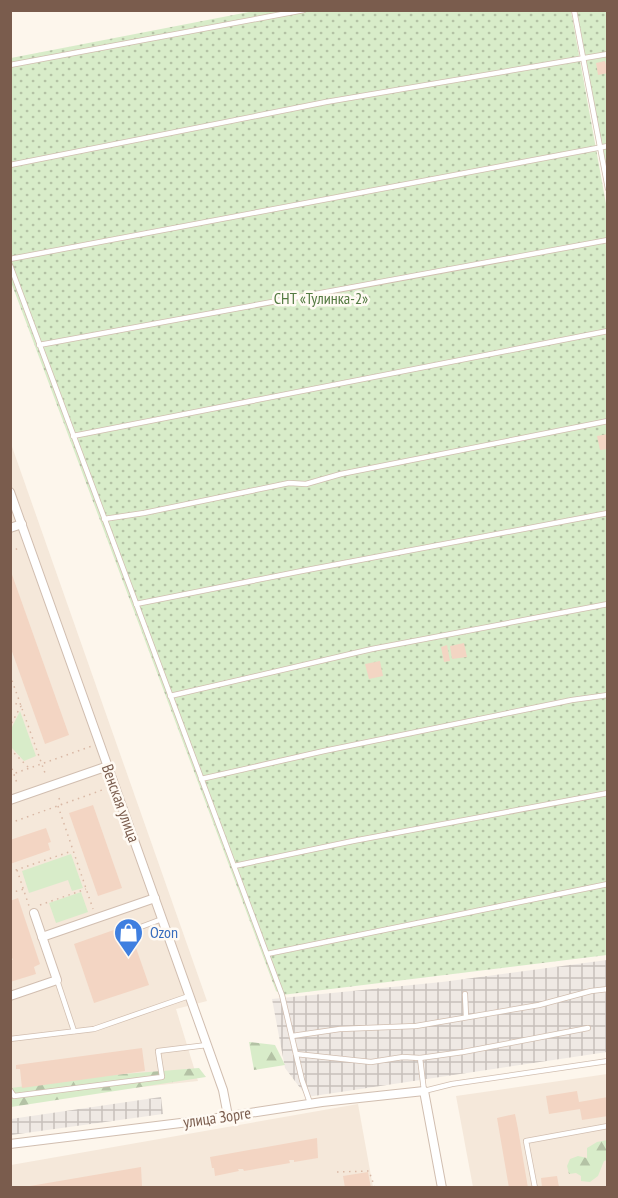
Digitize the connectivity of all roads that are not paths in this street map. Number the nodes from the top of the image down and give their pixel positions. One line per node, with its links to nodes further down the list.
1 (304, 10): 5 (lane)
2 (574, 10): 4 (lane)
3 (608, 54): 4 (lane)
4 (584, 59): 7 (lane); 8 (lane)
5 (10, 64)
6 (608, 146): 7 (lane)
7 (600, 148): 9 (lane); 11 (lane)
8 (10, 165)
9 (608, 189)
10 (608, 240): 14 (lane)
11 (10, 259)
12 (10, 265): 14 (lane)
13 (608, 331): 16 (lane)
14 (39, 345): 16 (lane)
15 (608, 421): 19 (lane)
16 (73, 436): 19 (lane)
17 (10, 492): 20 (street, Венская улица)
18 (608, 513): 22 (lane)
19 (104, 519): 22 (lane)
20 (22, 524): 21 (street); 26 (street, Венская улица)
21 (10, 528)
22 (136, 604): 25 (lane)
23 (608, 604): 25 (lane)
24 (608, 695): 27 (lane)
25 (170, 696): 27 (lane)
26 (108, 766): 29 (street); 32 (street, Венская улица)
27 (201, 778): 30 (lane)
28 (608, 793): 30 (lane)
29 (10, 800)
30 (234, 867): 37 (lane)
31 (608, 884): 37 (lane)
32 (155, 898): 34 (street, Венская улица); 36 (street)
33 (34, 912): 36 (street)
34 (162, 919): 35 (lane); 42 (street, Венская улица)
35 (130, 931)
36 (42, 937): 38 (street)
37 (267, 954): 46 (lane)
38 (57, 981): 41 (street); 45 (lane)
39 (608, 989): 43 (lane)
40 (465, 994): 43 (lane)
41 (10, 996)
42 (189, 996): 45 (lane); 48 (street, Венская улица)
43 (466, 1017): 46 (lane)
44 (588, 1028): 50 (lane)
45 (74, 1031): 47 (lane)
46 (292, 1036): 49 (lane)
47 (10, 1040)
48 (207, 1045): 52 (lane); 55 (street, Венская улица)
49 (296, 1054): 50 (lane); 54 (lane)
50 (420, 1058): 53 (lane)
51 (608, 1061): 53 (lane)
52 (10, 1090)
53 (424, 1091): 54 (street, улица Зорге); 58 (street)
54 (310, 1105): 55 (street, улица Зорге)
55 (228, 1116): 57 (street, улица Зорге)
56 (608, 1126): 59 (lane)
57 (10, 1144)
58 (442, 1188)
59 (535, 1188)

